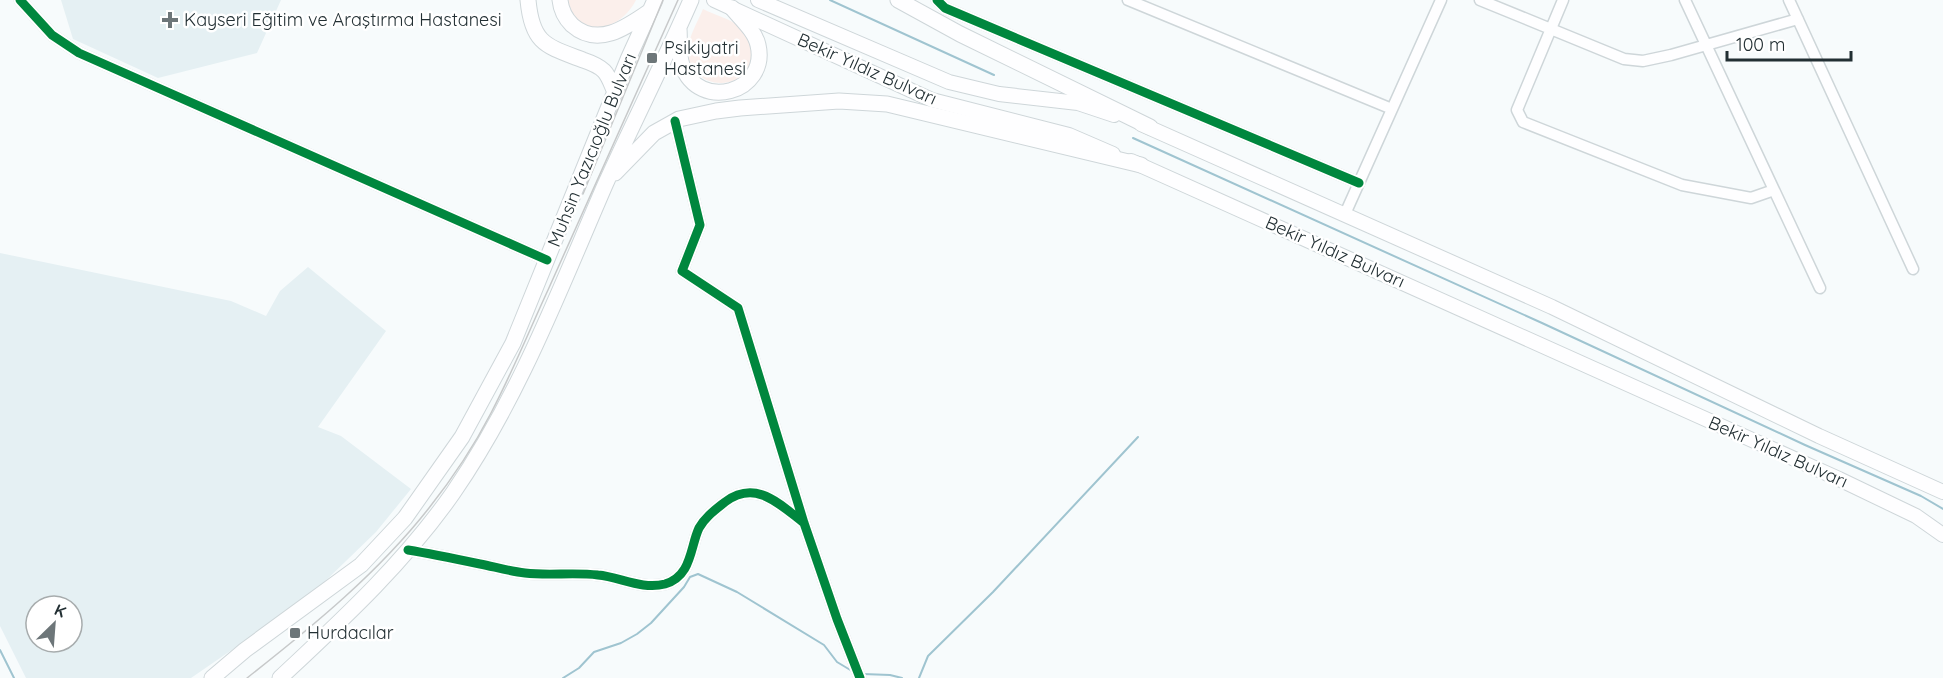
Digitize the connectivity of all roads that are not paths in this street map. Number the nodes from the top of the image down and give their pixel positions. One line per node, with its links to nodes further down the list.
1 (20, 0): 32 (street)
2 (528, 0): 22 (highway)
3 (560, 0): 15 (highway)
4 (690, 0): 18 (highway, Muhsin Yazıcıoğlu Bulvarı)
5 (714, 0): 16 (main road, Bekir Yıldız Bulvarı)
6 (758, 0): 26 (main road, Bekir Yıldız Bulvarı)
7 (898, 0): 26 (highway)
8 (937, 0): 29 (street)
9 (1128, 0): 24 (street)
10 (1441, 0): 24 (street)
11 (1480, 0): 19 (street)
12 (1563, 0): 19 (street)
13 (1685, 0): 20 (street)
14 (1789, 0): 17 (street)
15 (652, 6): 21 (highway, Muhsin Yazıcıoğlu Bulvarı)
16 (732, 8): 18 (highway); 27 (main road, Bekir Yıldız Bulvarı)
17 (1798, 19): 20 (street); 33 (street)
18 (679, 26): 28 (highway, Muhsin Yazıcıoğlu Bulvarı)
19 (1551, 29): 20 (street); 30 (street)
20 (1706, 45): 30 (street)
21 (629, 57): 22 (highway); 23 (highway, Muhsin Yazıcıoğlu Bulvarı)
22 (588, 62): 23 (highway)
23 (615, 92): 32 (highway, Muhsin Yazıcıoğlu Bulvarı)
24 (1392, 109): 29 (street)
25 (675, 121): 27 (highway); 28 (highway); 36 (street)
26 (1150, 127): 31 (main road, Bekir Yıldız Bulvarı)
27 (1141, 165): 37 (main road, Bekir Yıldız Bulvarı)
28 (607, 182): 38 (highway, Muhsin Yazıcıoğlu Bulvarı)
29 (1359, 183): 31 (street)
30 (1774, 190): 34 (street)
31 (1345, 214): 35 (main road, Bekir Yıldız Bulvarı)
32 (547, 260): 39 (highway, Muhsin Yazıcıoğlu Bulvarı)
33 (1913, 269)
34 (1820, 288)
35 (1943, 492)
36 (804, 523): 38 (street); 41 (street)
37 (1943, 535)
38 (408, 550): 40 (highway, Muhsin Yazıcıoğlu Bulvarı)
39 (213, 678)
40 (280, 678)
41 (860, 678)

